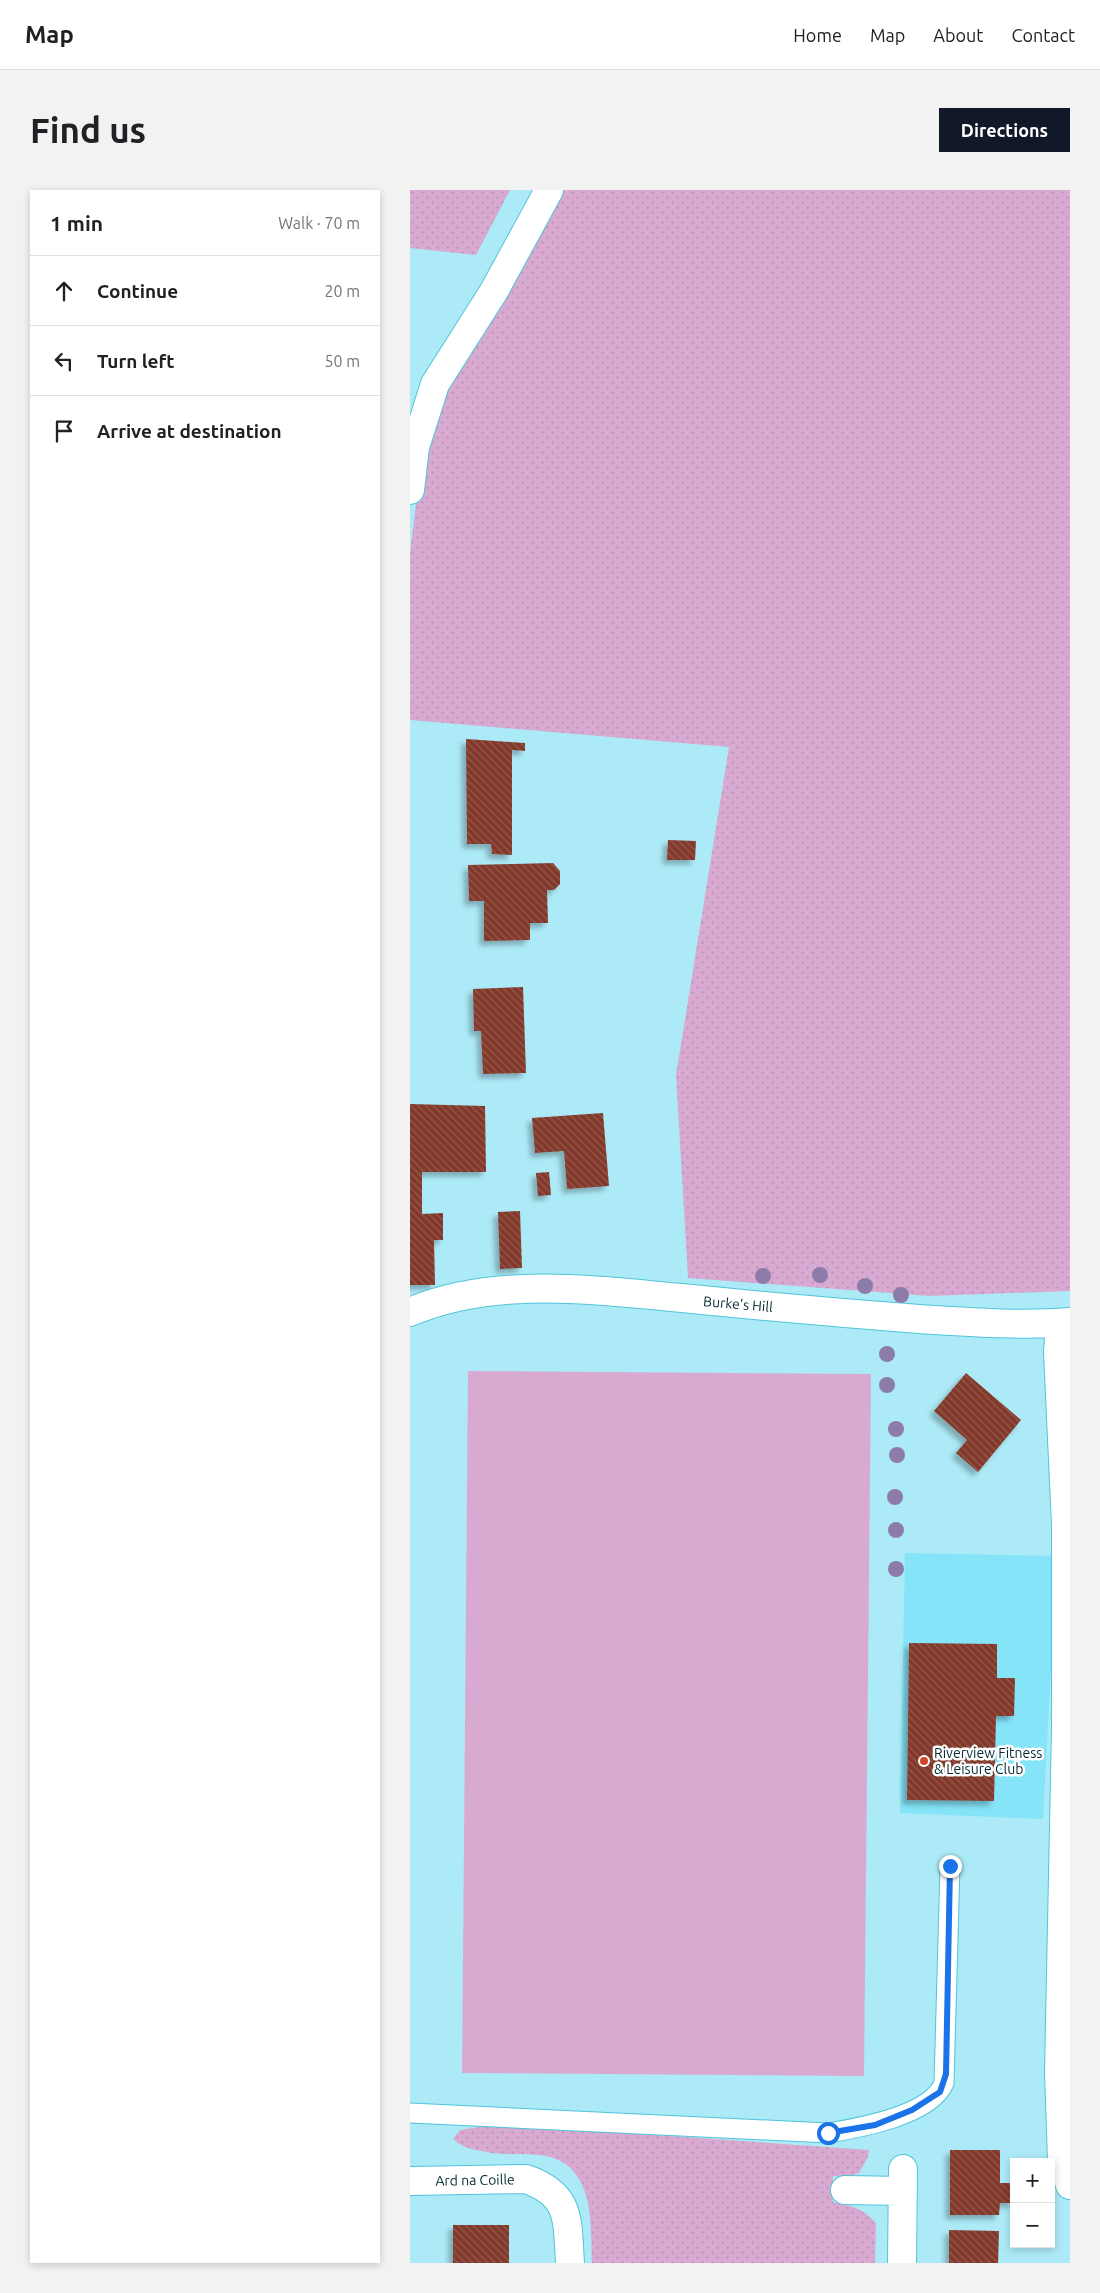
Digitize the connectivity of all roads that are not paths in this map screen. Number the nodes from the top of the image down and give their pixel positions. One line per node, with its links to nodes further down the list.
1 (549, 190): 2 (street)
2 (410, 490)
3 (410, 1312): 4 (street, Burke's Hill)
4 (1065, 1322): 8 (street)
5 (950, 1866): 6 (lane)
6 (410, 2113)
7 (410, 2181): 10 (street, Ard na Coille)
8 (1070, 2185)
9 (845, 2190): 11 (street)
10 (570, 2263)
11 (902, 2263)

